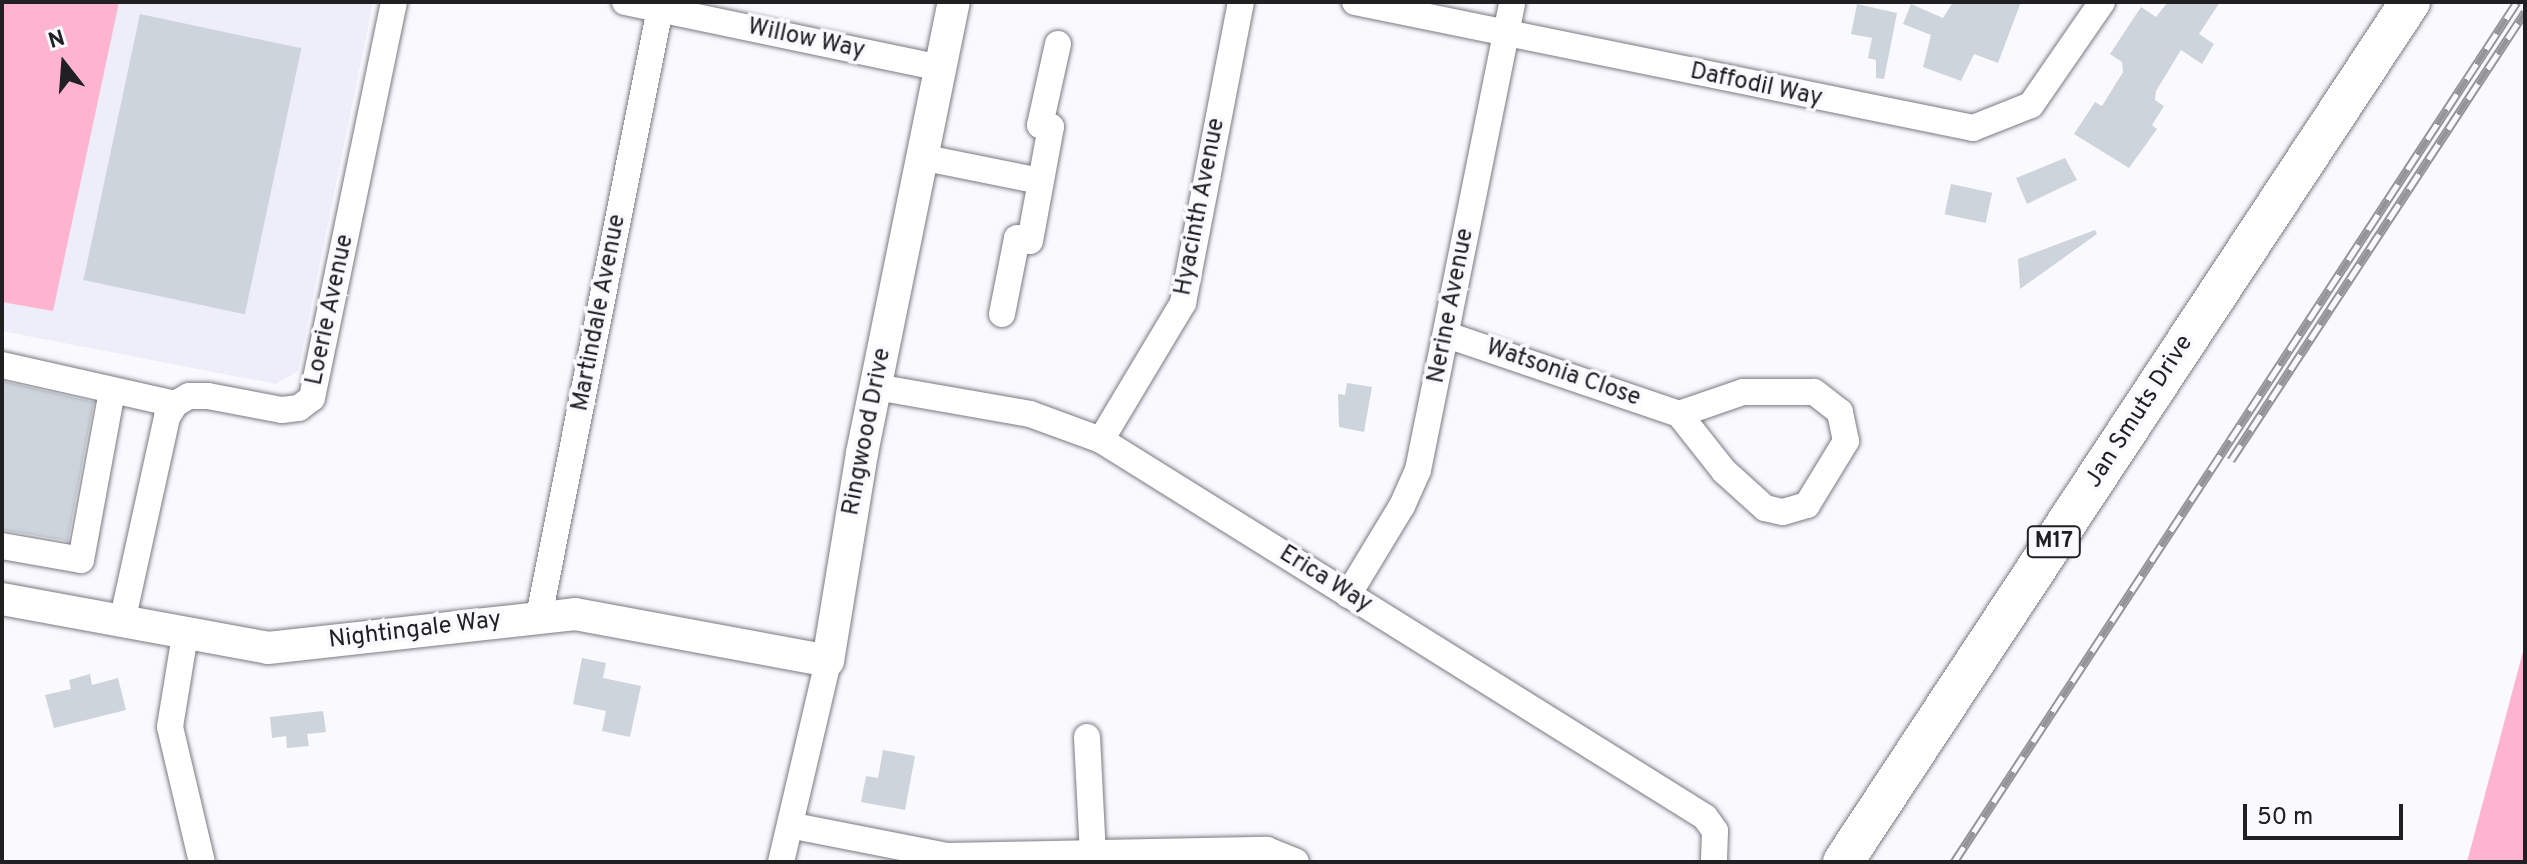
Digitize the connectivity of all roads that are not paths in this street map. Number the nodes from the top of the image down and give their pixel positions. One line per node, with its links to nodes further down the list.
1 (394, 2): 20 (street, Loerie Avenue)
2 (625, 2): 9 (street, Willow Way)
3 (954, 2): 12 (street, Ringwood Drive)
4 (1241, 2): 22 (street, Hyacinth Avenue)
5 (1355, 2): 10 (street, Daffodil Way)
6 (1512, 2): 10 (street, Nerine Avenue)
7 (2102, 2): 10 (street, Daffodil Way)
8 (2410, 2): 37 (main road, Jan Smuts Drive / M17)
9 (660, 9): 12 (street, Willow Way); 26 (street, Martindale Avenue)
10 (1504, 34): 16 (street, Nerine Avenue)
11 (1058, 44): 14 (street)
12 (941, 68): 13 (street, Ringwood Drive)
13 (921, 157): 14 (street); 18 (street, Ringwood Drive)
14 (1040, 181): 15 (street)
15 (1002, 314)
16 (1447, 335): 21 (street, Watsonia Close); 24 (street, Nerine Avenue)
17 (2, 365): 19 (street)
18 (876, 387): 22 (street, Erica Way); 29 (street, Ringwood Drive)
19 (112, 391): 20 (street); 23 (street)
20 (175, 404): 27 (street)
21 (1679, 414): 21 (street)
22 (1101, 440): 24 (street, Erica Way)
23 (2, 546)
24 (1348, 595): 36 (street, Erica Way)
25 (2, 599): 27 (street, Nightingale Way)
26 (539, 616): 28 (street, Nightingale Way); 29 (street, Nightingale Way)
27 (122, 622): 28 (street, Nightingale Way)
28 (185, 635): 33 (street)
29 (828, 661): 31 (street, Ringwood Drive)
30 (1087, 737): 32 (street)
31 (794, 826): 32 (street); 34 (street, Ringwood Drive)
32 (1093, 856): 35 (street)
33 (202, 862)
34 (781, 862)
35 (1296, 862)
36 (1714, 862)
37 (1843, 862)

